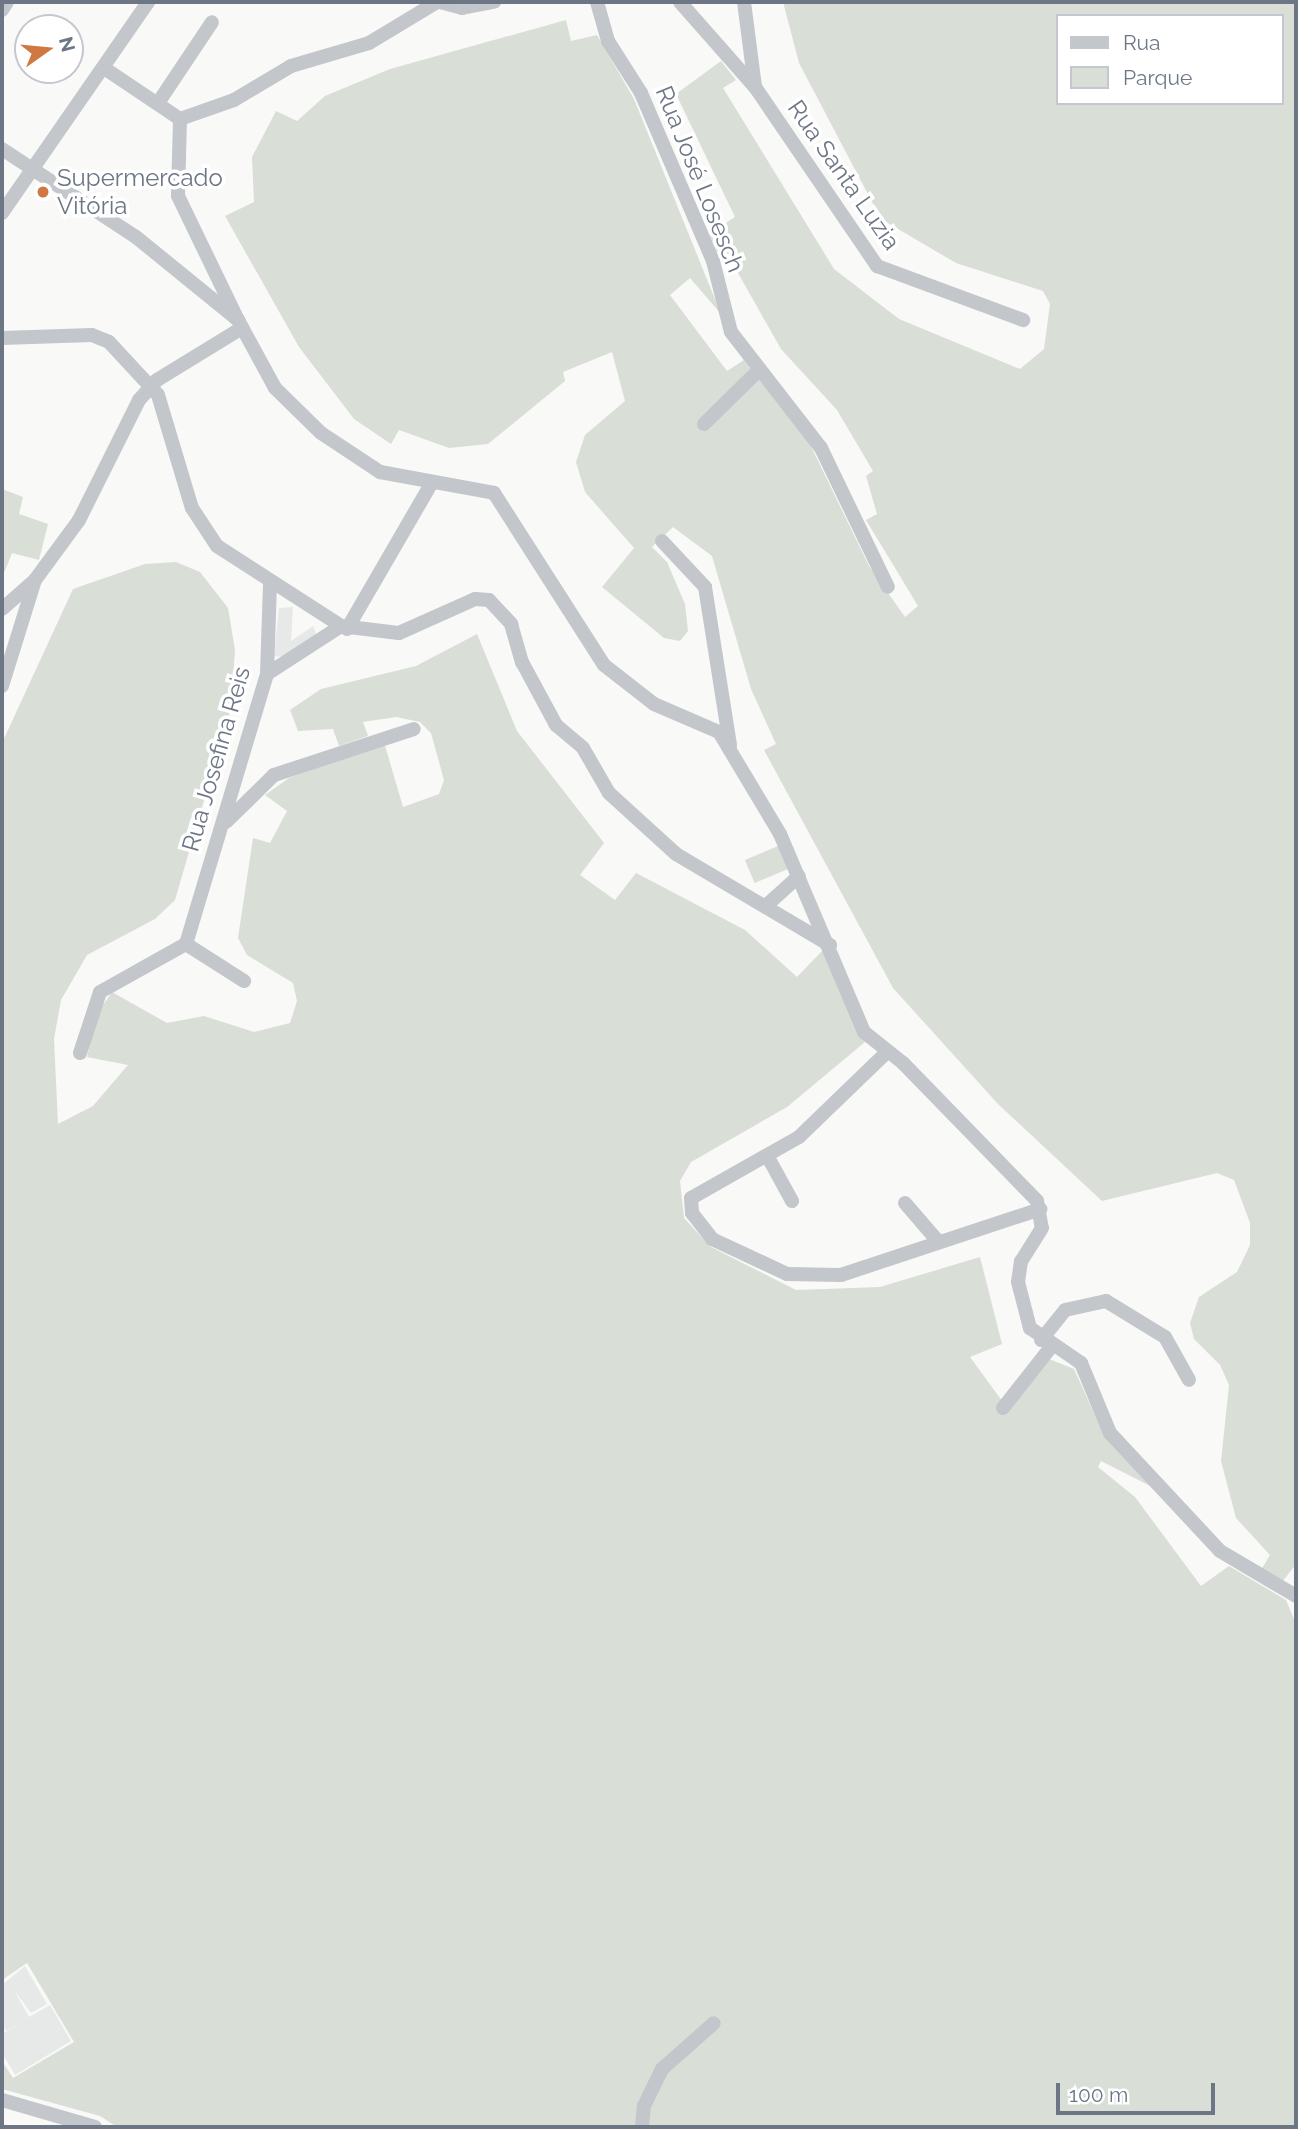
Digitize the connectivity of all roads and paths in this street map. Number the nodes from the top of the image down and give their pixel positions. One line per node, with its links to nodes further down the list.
1 (7, 2): 8 (street)
2 (148, 2): 10 (street)
3 (439, 2): 4 (street); 13 (street)
4 (494, 2)
5 (597, 2): 20 (street, Rua José Losesch)
6 (680, 2): 11 (street, Rua Santa Luzia)
7 (744, 2): 11 (street)
8 (2, 10)
9 (212, 22): 12 (street)
10 (104, 68): 12 (street); 15 (street)
11 (755, 87): 17 (street, Rua Santa Luzia)
12 (159, 103): 13 (street)
13 (180, 119): 18 (street)
14 (2, 149): 15 (street)
15 (36, 170): 16 (street); 18 (street)
16 (2, 213)
17 (1023, 320)
18 (240, 324): 21 (street); 23 (street)
19 (2, 338): 21 (street)
20 (758, 372): 22 (street); 27 (street, Rua José Losesch)
21 (150, 386): 25 (street); 26 (street)
22 (704, 424)
23 (430, 486): 29 (street); 33 (street)
24 (662, 541): 33 (street)
25 (35, 580): 28 (street); 31 (street)
26 (270, 583): 29 (street); 30 (street, Rua Josefina Reis)
27 (888, 587)
28 (2, 609)
29 (344, 628): 30 (street); 36 (street)
30 (267, 674): 34 (street, Rua Josefina Reis)
31 (2, 686)
32 (414, 729): 34 (street)
33 (730, 746): 35 (street)
34 (223, 825): 37 (street, Rua Josefina Reis)
35 (799, 876): 36 (street); 38 (street)
36 (769, 903): 38 (street)
37 (186, 944): 39 (street); 40 (street)
38 (830, 945): 41 (street)
39 (244, 981)
40 (80, 1053)
41 (886, 1053): 42 (street); 45 (street)
42 (769, 1159): 43 (street); 46 (street)
43 (792, 1200)
44 (905, 1203): 46 (street)
45 (1040, 1209): 46 (street); 47 (street)
46 (936, 1239)
47 (1046, 1344): 48 (street); 49 (street); 50 (street)
48 (1189, 1380)
49 (1003, 1408)
50 (1288, 1593): 51 (street)
51 (1296, 1609)
52 (714, 2023): 55 (street)
53 (2, 2100): 54 (street)
54 (95, 2127)
55 (642, 2127)

